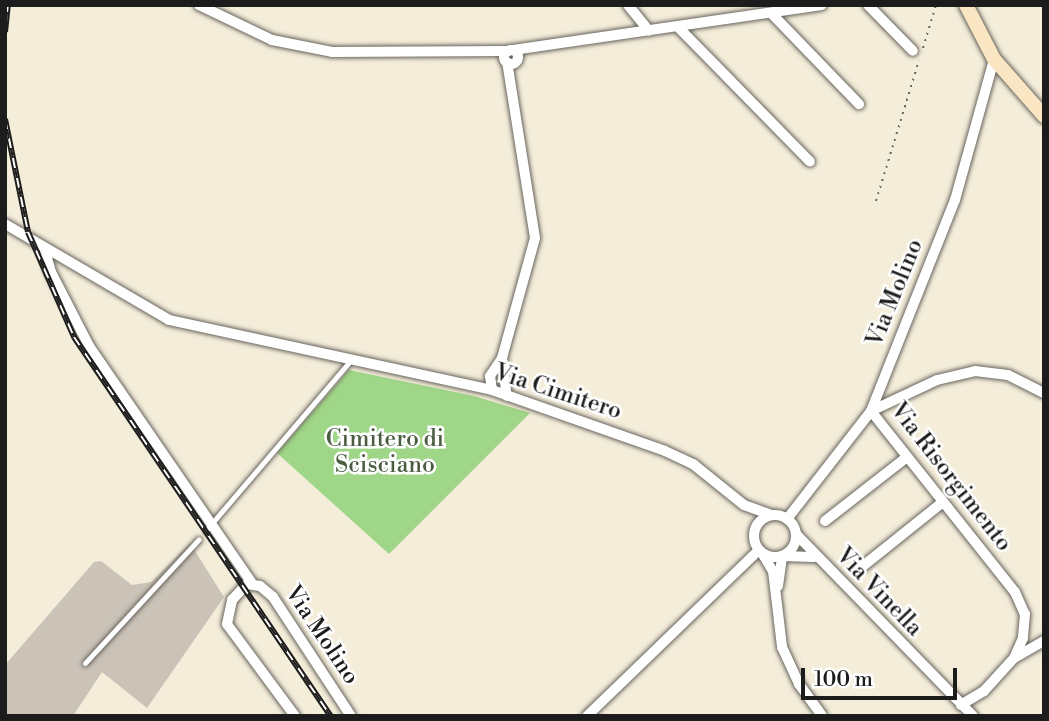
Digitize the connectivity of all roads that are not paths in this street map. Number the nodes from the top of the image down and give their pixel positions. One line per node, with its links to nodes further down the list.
1 (199, 5): 10 (street)
2 (628, 5): 8 (street)
3 (822, 5): 6 (street)
4 (869, 5): 9 (street)
5 (966, 5): 11 (street)
6 (773, 15): 7 (street); 12 (street)
7 (679, 27): 8 (street); 14 (street)
8 (649, 31): 10 (street)
9 (913, 51)
10 (511, 58): 17 (street)
11 (994, 59): 13 (street); 24 (street, Via Molino)
12 (859, 104)
13 (1044, 116)
14 (810, 162)
15 (5, 224): 16 (street, Via Cimitero)
16 (45, 250): 18 (street, Via Cimitero); 31 (street)
17 (502, 358): 19 (street); 23 (street)
18 (350, 361): 20 (street, Via Cimitero); 31 (lane)
19 (495, 368): 20 (street); 21 (street)
20 (461, 385): 21 (street, Via Cimitero)
21 (492, 390): 23 (street, Via Cimitero)
22 (1044, 393): 24 (street, Via Risorgimento)
23 (507, 396): 26 (street, Via Cimitero)
24 (871, 411): 25 (street, Via Risorgimento); 29 (street, Via Molino)
25 (907, 457): 27 (street, Via Risorgimento); 30 (street)
26 (737, 499): 28 (street); 32 (street)
27 (943, 502): 38 (street); 42 (street, Via Risorgimento)
28 (772, 515): 29 (street); 32 (street)
29 (787, 519): 33 (street)
30 (825, 521)
31 (209, 528): 39 (street)
32 (754, 534): 35 (street)
33 (796, 534): 36 (street); 37 (street, Via Vinella)
34 (199, 539): 43 (lane)
35 (761, 551): 36 (street); 40 (street); 48 (street)
36 (782, 556): 37 (street); 40 (street)
37 (814, 557): 45 (street, Via Vinella)
38 (863, 566)
39 (252, 583): 46 (street, Via Molino); 47 (street, Via Molino)
40 (775, 603): 49 (street)
41 (1044, 641): 42 (street)
42 (1014, 658): 44 (street, Via Risorgimento)
43 (86, 663)
44 (984, 691): 45 (street); 50 (street)
45 (961, 705): 50 (street, Via Vinella)
46 (296, 716)
47 (351, 716)
48 (587, 716)
49 (822, 716)
50 (975, 716)

